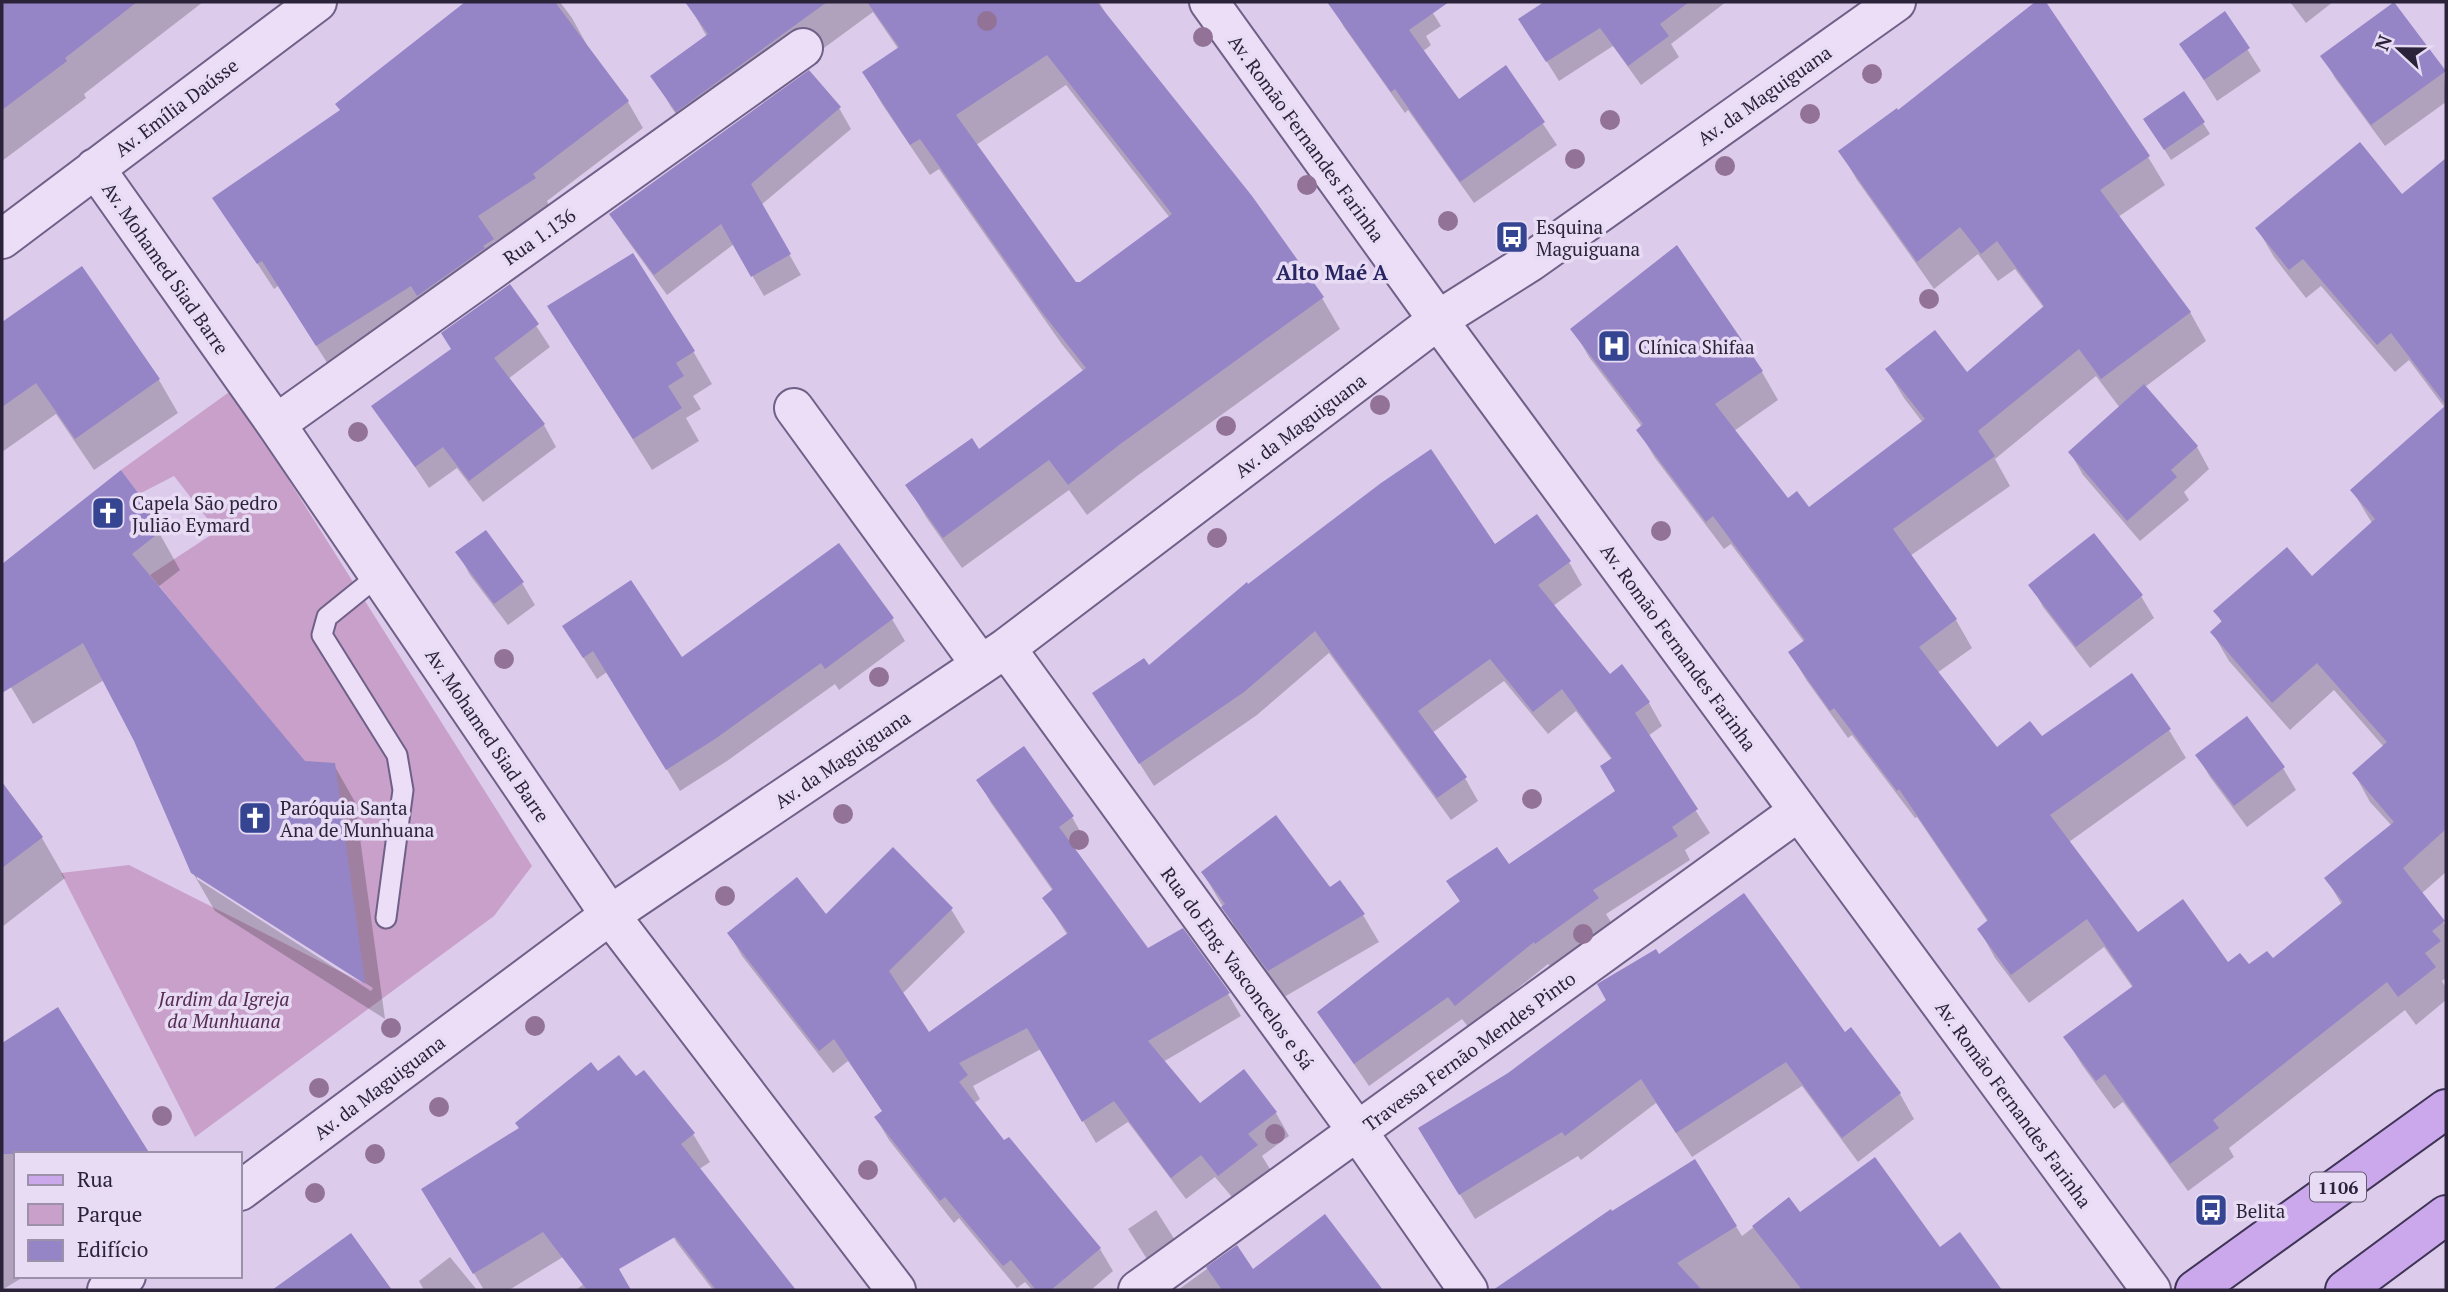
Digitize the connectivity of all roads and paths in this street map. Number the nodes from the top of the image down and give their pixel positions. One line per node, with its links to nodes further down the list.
1 (317, 2): 5 (street, Av. Emília Daússe)
2 (1209, 2): 7 (street, Av. Romão Fernandes Farinha)
3 (1896, 2): 7 (street, Av. da Maguiguana)
4 (803, 48): 9 (street, Rua 1.136)
5 (95, 168): 6 (street, Av. Emília Daússe); 9 (street, Av. Mohamed Siad Barre)
6 (2, 239)
7 (1438, 320): 11 (street, Av. da Maguiguana); 12 (street, Av. Romão Fernandes Farinha)
8 (794, 408): 11 (street, Rua do Eng. Vasconcelos e Sá)
9 (276, 424): 10 (street, Av. Mohamed Siad Barre)
10 (379, 575): 13 (street, Av. Mohamed Siad Barre); 14 (lane)
11 (993, 657): 13 (street, Av. da Maguiguana); 16 (street, Rua do Eng. Vasconcelos e Sá)
12 (1800, 811): 16 (street, Travessa Fernão Mendes Pinto); 24 (street, Av. Romão Fernandes Farinha)
13 (610, 915): 17 (street, Av. da Maguiguana); 21 (street, Av. Mohamed Siad Barre)
14 (386, 918)
15 (2446, 1109): 25 (main road, 1106)
16 (1358, 1132): 22 (street, Travessa Fernão Mendes Pinto); 23 (street, Rua do Eng. Vasconcelos e Sá)
17 (242, 1190)
18 (2446, 1216): 26 (main road)
19 (122, 1278): 20 (street)
20 (107, 1290)
21 (896, 1290)
22 (1138, 1290)
23 (1468, 1290)
24 (2151, 1290)
25 (2195, 1290)
26 (2345, 1290)

